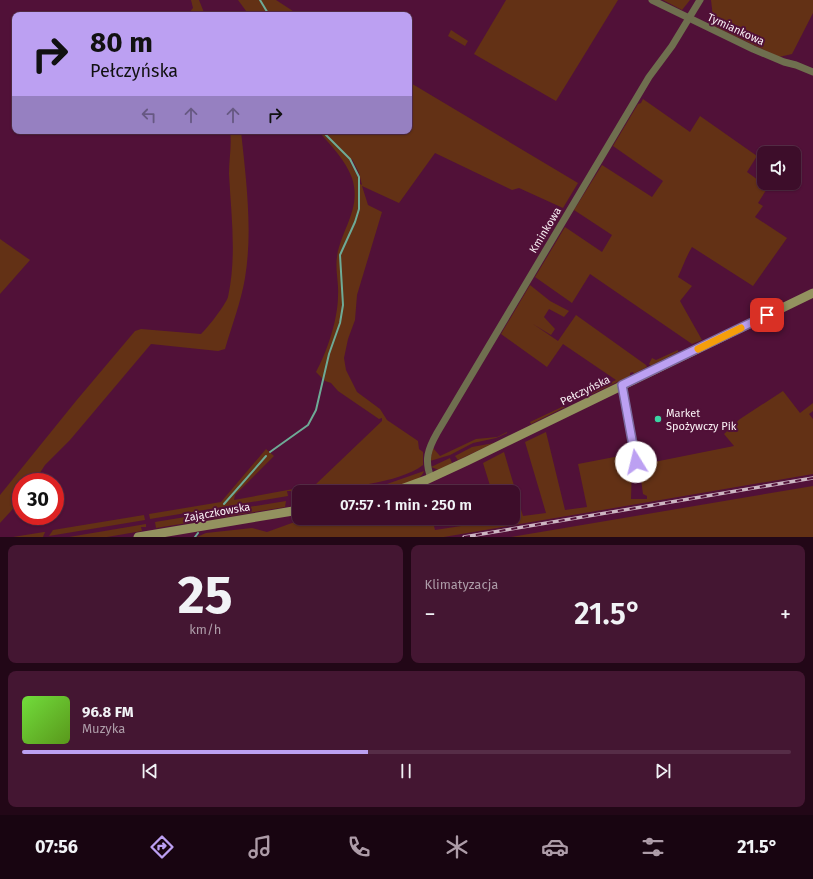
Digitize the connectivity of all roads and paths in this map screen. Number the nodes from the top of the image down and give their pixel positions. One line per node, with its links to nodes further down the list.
1 (652, 0): 3 (street, Tymiankowa)
2 (700, 0): 3 (street, Kminkowa)
3 (689, 18): 4 (street, Tymiankowa); 8 (street, Kminkowa)
4 (813, 72)
5 (813, 293): 6 (main road, Pełczyńska)
6 (622, 385): 7 (street); 8 (main road, Pełczyńska)
7 (636, 462)
8 (431, 478): 9 (main road, Pełczyńska)
9 (415, 485)
10 (292, 511): 11 (main road, Zajączkowska)
11 (138, 537)

